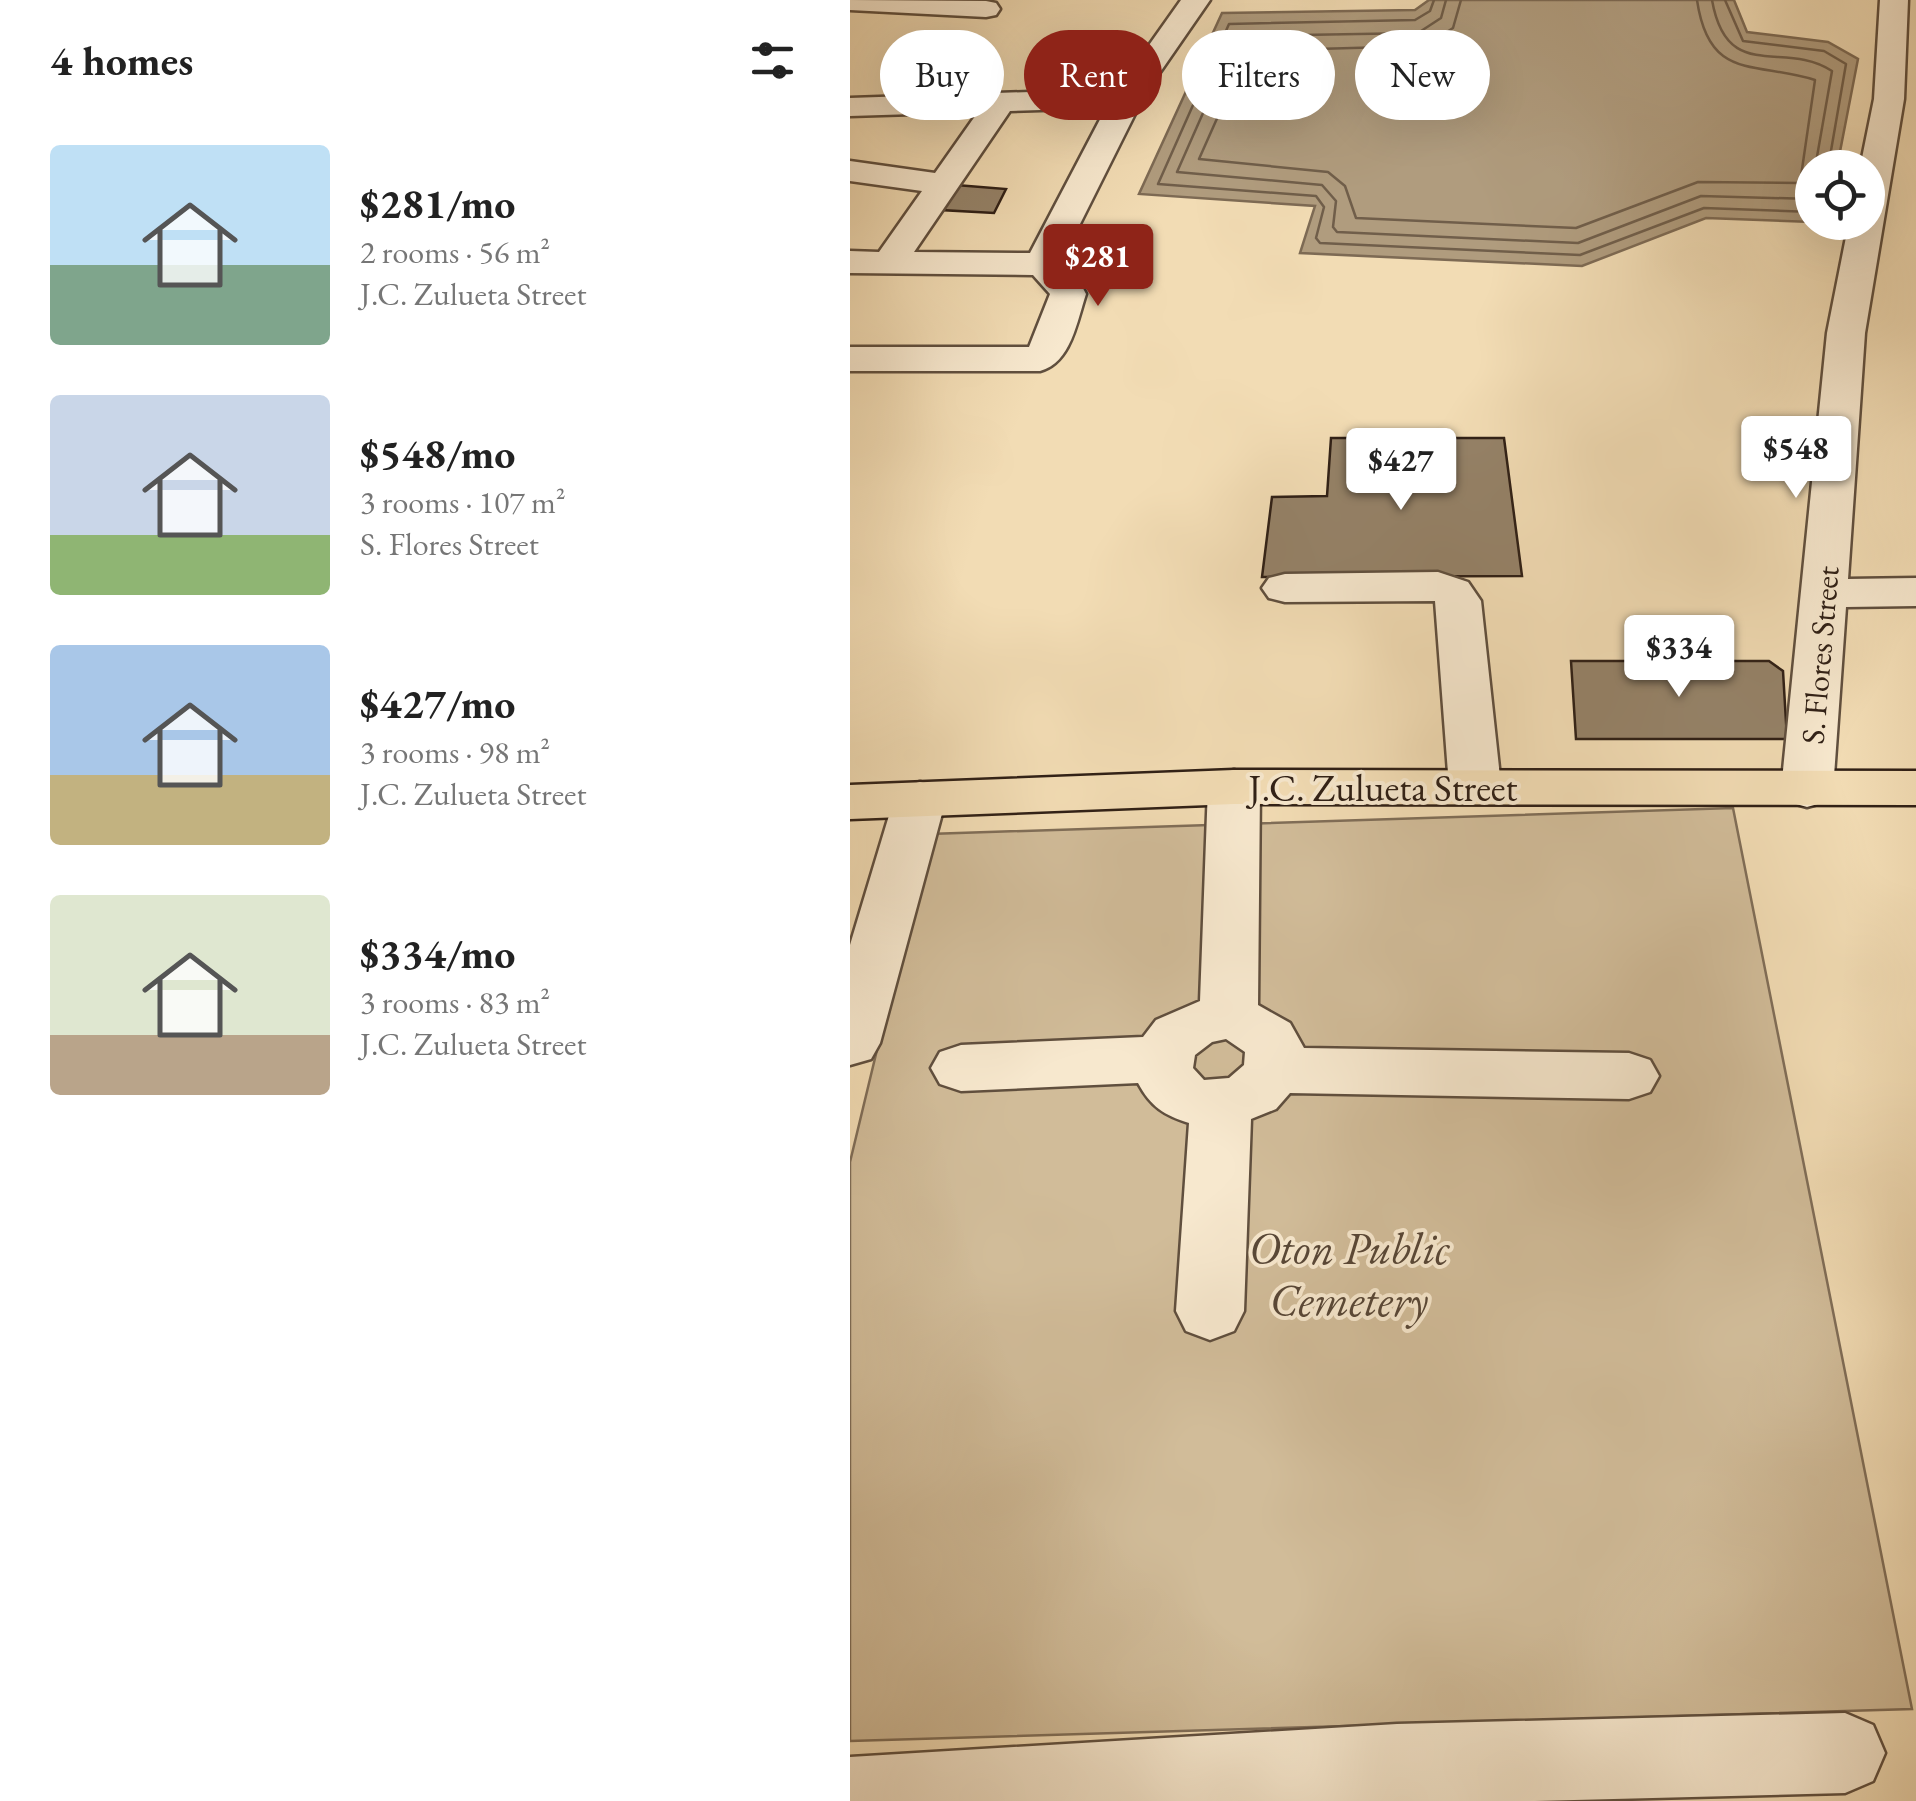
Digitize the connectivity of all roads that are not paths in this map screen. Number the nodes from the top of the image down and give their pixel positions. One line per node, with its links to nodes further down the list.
1 (1196, 0): 6 (street)
2 (1894, 0): 7 (street, S. Flores Street)
3 (850, 2): 4 (street)
4 (990, 4): 5 (street)
5 (973, 30)
6 (1162, 42)
7 (1902, 100): 12 (street, S. Flores Street)
8 (880, 106): 9 (street)
9 (850, 107)
10 (988, 120): 14 (street)
11 (1115, 120): 18 (street)
12 (1885, 158)
13 (850, 171): 14 (street)
14 (944, 184): 17 (street)
15 (1863, 240): 22 (street, S. Flores Street)
16 (850, 262): 17 (street)
17 (889, 264): 18 (street)
18 (1042, 264): 19 (street)
19 (850, 359)
20 (1285, 588): 23 (street)
21 (1916, 592): 22 (street)
22 (1826, 593): 26 (street, S. Flores Street)
23 (1476, 786): 24 (main road, J.C. Zulueta Street); 26 (main road, J.C. Zulueta Street)
24 (1234, 787): 27 (main road, J.C. Zulueta Street); 29 (street)
25 (1916, 788): 26 (main road, J.C. Zulueta Street)
26 (1807, 790)
27 (920, 799): 28 (main road, J.C. Zulueta Street); 30 (street)
28 (850, 802)
29 (1230, 1017): 31 (street); 33 (street)
30 (853, 1026)
31 (1161, 1059): 32 (street); 35 (street)
32 (961, 1068)
33 (1275, 1070): 34 (street); 35 (street)
34 (1629, 1076)
35 (1221, 1104): 36 (street)
36 (1210, 1311)
37 (1845, 1753): 38 (street)
38 (850, 1798)

